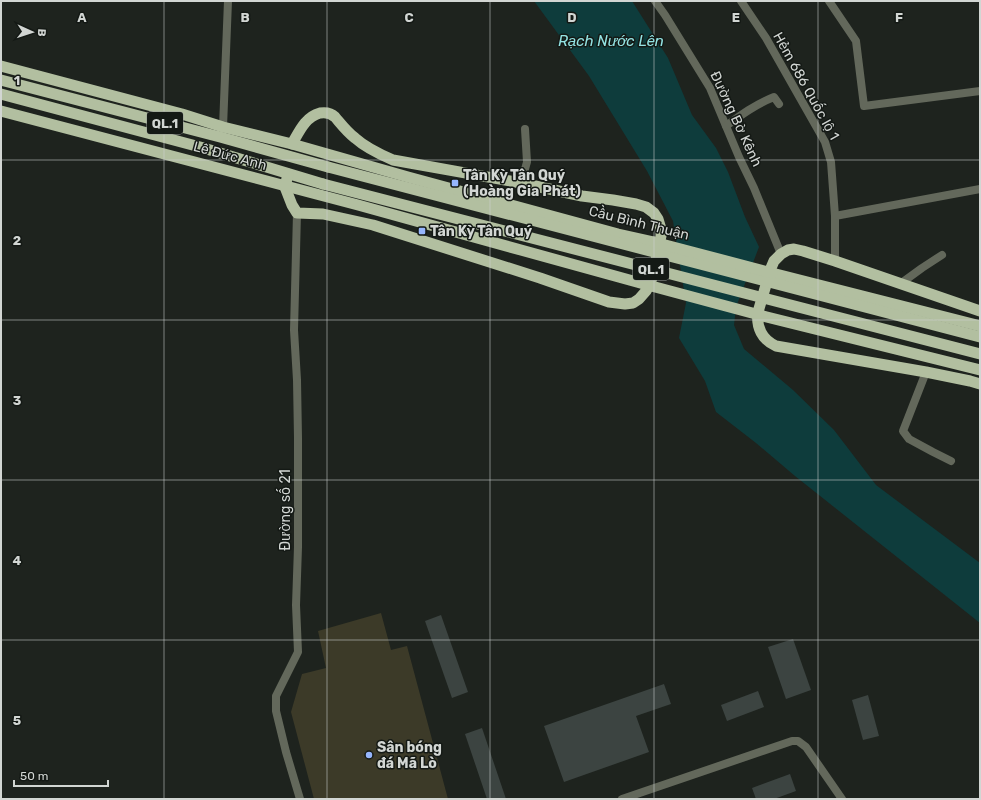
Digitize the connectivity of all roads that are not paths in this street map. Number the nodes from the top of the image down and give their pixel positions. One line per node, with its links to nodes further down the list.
1 (228, 1): 13 (street)
2 (655, 1): 11 (street, Đường Bờ Kênh)
3 (741, 1): 21 (street, Hẻm 686 Quốc lộ 1)
4 (829, 1): 7 (street)
5 (1, 66): 13 (highway, Lê Đức Anh / QL.1)
6 (1, 80): 13 (highway, Lê Đức Anh / QL.1)
7 (980, 91)
8 (1, 94): 16 (highway, Lê Đức Anh / QL.1)
9 (779, 104): 11 (street)
10 (1, 112): 18 (highway, Lê Đức Anh / QL.1)
11 (726, 126): 22 (street, Đường Bờ Kênh)
12 (525, 130): 17 (street)
13 (221, 132): 14 (highway, Lê Đức Anh / QL.1); 15 (highway, Lê Đức Anh / QL.1)
14 (292, 144): 17 (highway); 27 (highway, Cầu Bình Thuận / QL.1, bridge)
15 (328, 168): 28 (highway, Cầu Bình Thuận / QL.1, bridge)
16 (288, 174): 18 (highway); 29 (highway, Lê Đức Anh / QL.1, bridge)
17 (520, 183): 20 (highway)
18 (285, 187): 20 (highway); 30 (highway, Lê Đức Anh / QL.1, bridge)
19 (980, 189): 21 (street)
20 (297, 213): 34 (street, Đường số 21)
21 (835, 216): 24 (street, Hẻm 686 Quốc lộ 1)
22 (781, 254): 24 (highway); 31 (highway)
23 (942, 255): 25 (street)
24 (835, 261): 25 (highway)
25 (900, 284): 26 (highway)
26 (980, 311)
27 (980, 326)
28 (980, 337)
29 (980, 354)
30 (980, 370)
31 (926, 372): 32 (highway); 33 (street)
32 (980, 384)
33 (951, 461)
34 (300, 799)
35 (622, 799): 36 (street)
36 (842, 799)

